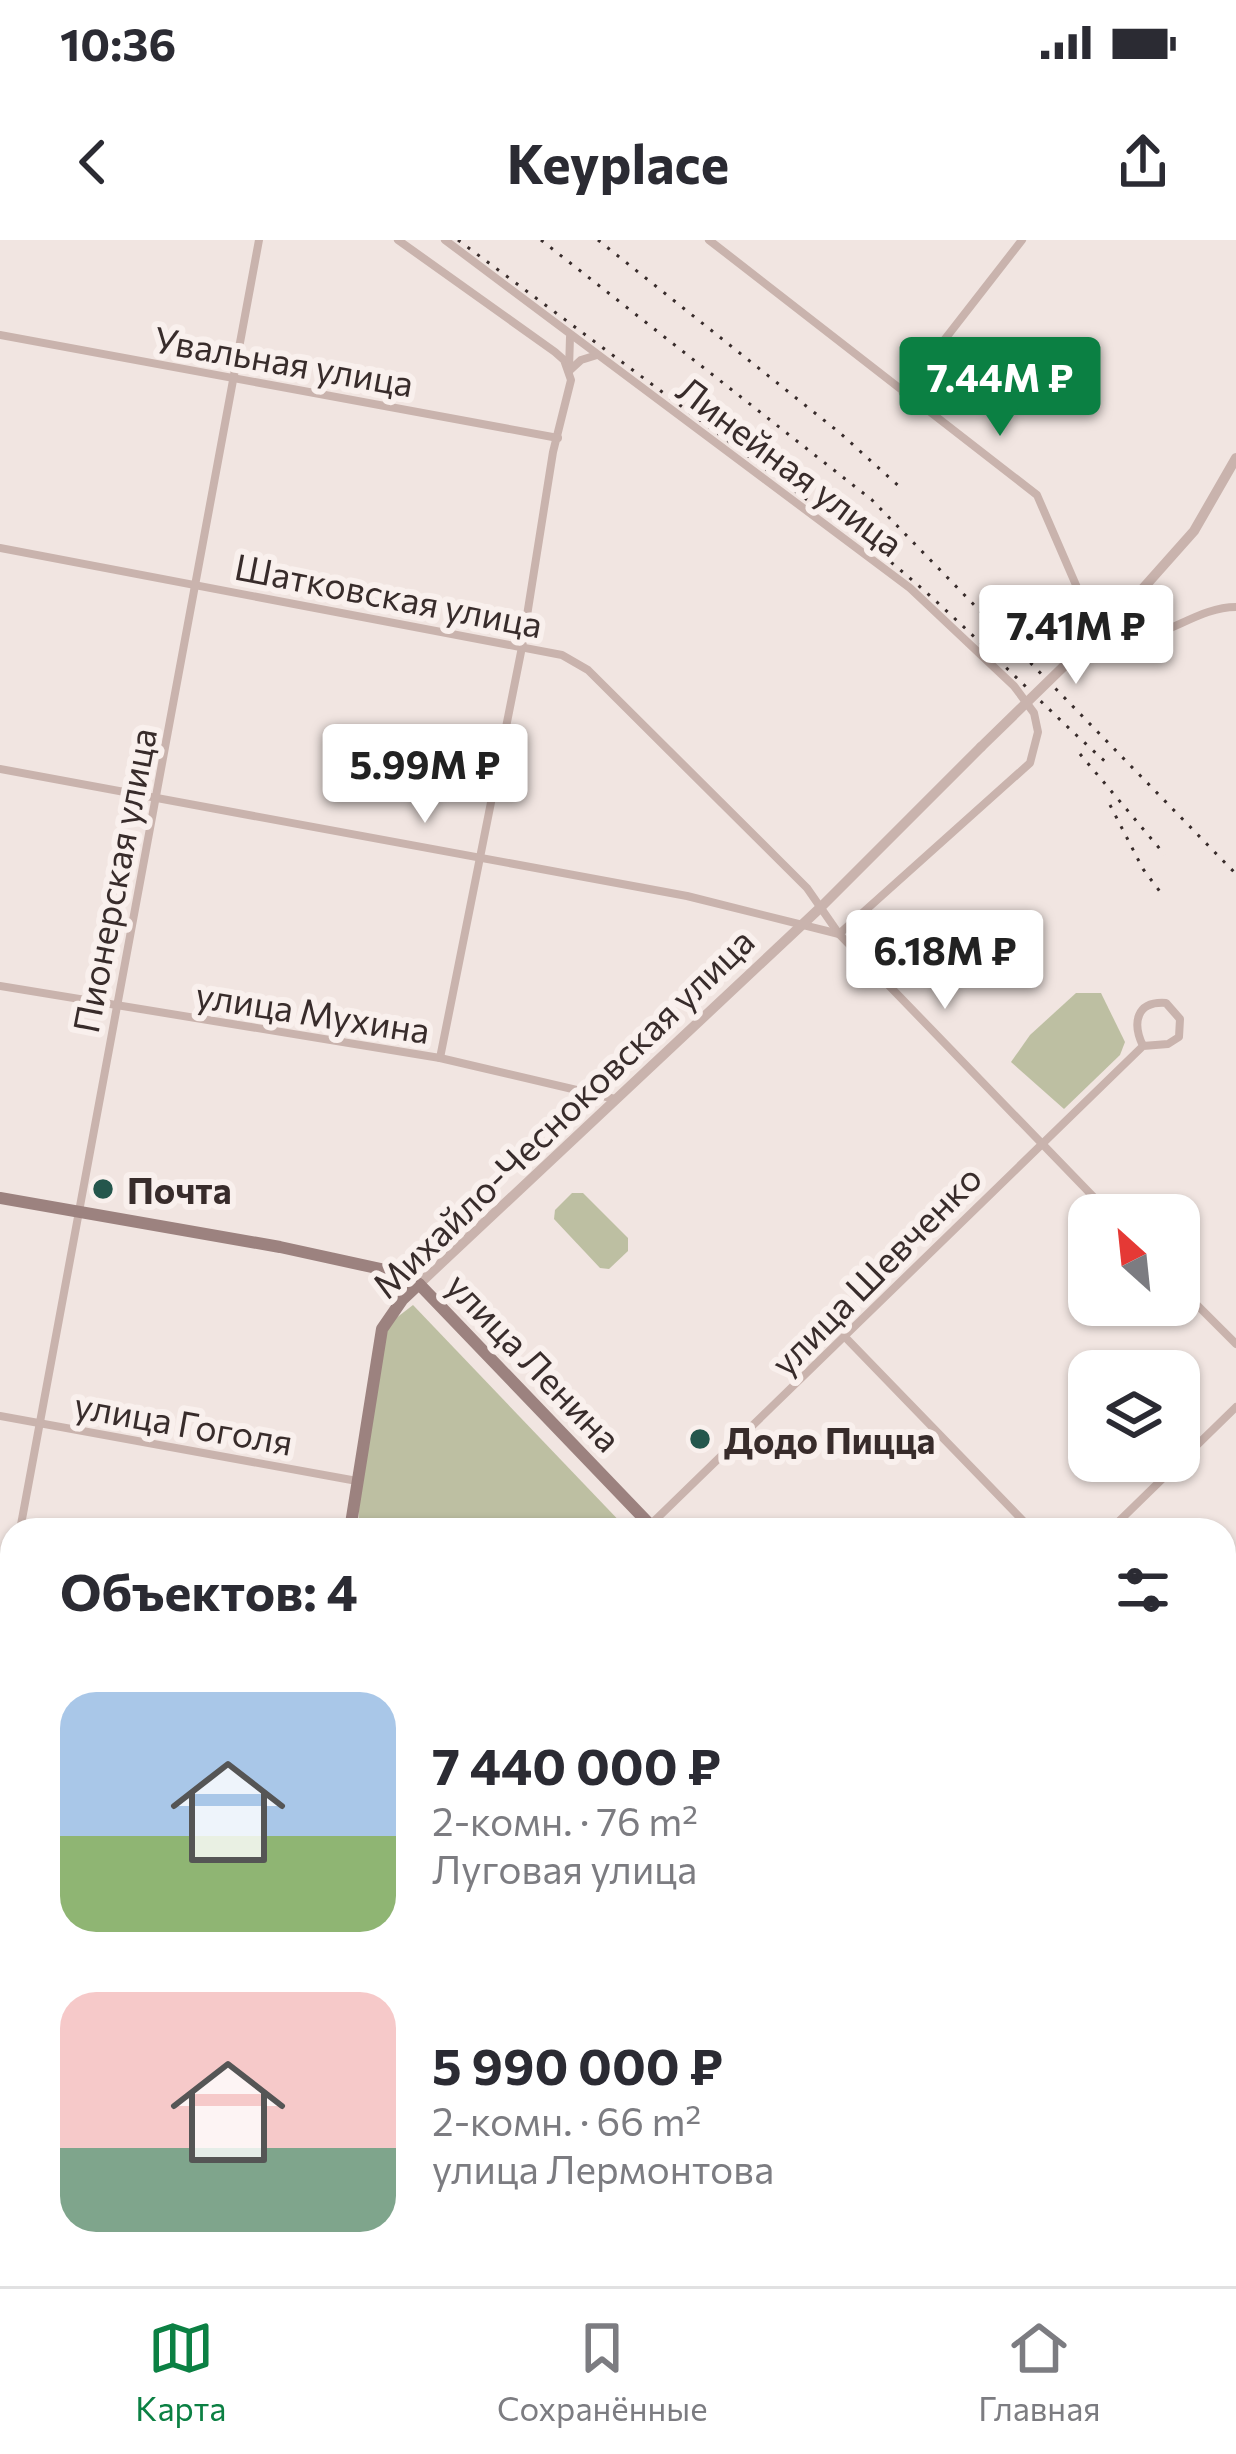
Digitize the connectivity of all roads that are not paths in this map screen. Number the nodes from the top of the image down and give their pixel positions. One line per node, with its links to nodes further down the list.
1 (259, 240): 10 (street, Пионерская улица)
2 (398, 240): 9 (street)
3 (445, 240): 6 (street, Линейная улица)
4 (709, 240): 11 (street)
5 (1022, 240): 11 (street)
6 (569, 334): 8 (street, Линейная улица); 9 (street)
7 (0, 335): 10 (street, Увальная улица)
8 (598, 354): 9 (street); 23 (street, Линейная улица)
9 (569, 371): 12 (street)
10 (233, 378): 12 (street, Увальная улица); 15 (street, Пионерская улица)
11 (903, 393): 16 (street)
12 (558, 439): 17 (street)
13 (1236, 458): 21 (street, Михайло-Чесноковская улица, bridge)
14 (0, 548): 15 (street, Шатковская улица)
15 (198, 585): 17 (street, Шатковская улица); 19 (street, Пионерская улица)
16 (1236, 607)
17 (522, 647): 20 (street); 21 (street, Шатковская улица)
18 (0, 769): 19 (street)
19 (154, 800): 20 (street); 25 (street, Пионерская улица)
20 (479, 860): 22 (street); 27 (street)
21 (820, 908): 22 (street, Михайло-Чесноковская улица); 23 (street, Шатковская улица)
22 (798, 926): 23 (street); 28 (street, Михайло-Чесноковская улица)
23 (839, 934): 29 (street, Шатковская улица)
24 (0, 986): 25 (street, улица Мухина)
25 (116, 1008): 27 (street, улица Мухина); 32 (street, Пионерская улица)
26 (1143, 1046): 26 (street, улица Шевченко); 29 (street, улица Шевченко)
27 (440, 1058): 28 (street, улица Мухина)
28 (615, 1099): 33 (street, Михайло-Чесноковская улица)
29 (1042, 1141): 30 (street, Шатковская улица); 35 (street, улица Шевченко)
30 (1091, 1194)
31 (0, 1198): 32 (main road, улица Ленина)
32 (80, 1213): 33 (main road, улица Ленина); 39 (street, Пионерская улица)
33 (419, 1284): 40 (main road, Михайло-Чесноковская улица); 43 (main road, улица Ленина)
34 (1200, 1308): 36 (street)
35 (846, 1338): 44 (street, улица Шевченко); 45 (street)
36 (1236, 1344)
37 (1236, 1407): 46 (street)
38 (0, 1416): 39 (street, улица Гоголя)
39 (38, 1423): 40 (street, улица Гоголя); 41 (street, Пионерская улица)
40 (358, 1481): 42 (main road, Михайло-Чесноковская улица)
41 (22, 1518)
42 (352, 1518)
43 (641, 1518)
44 (660, 1518)
45 (1020, 1518)
46 (1122, 1518)

